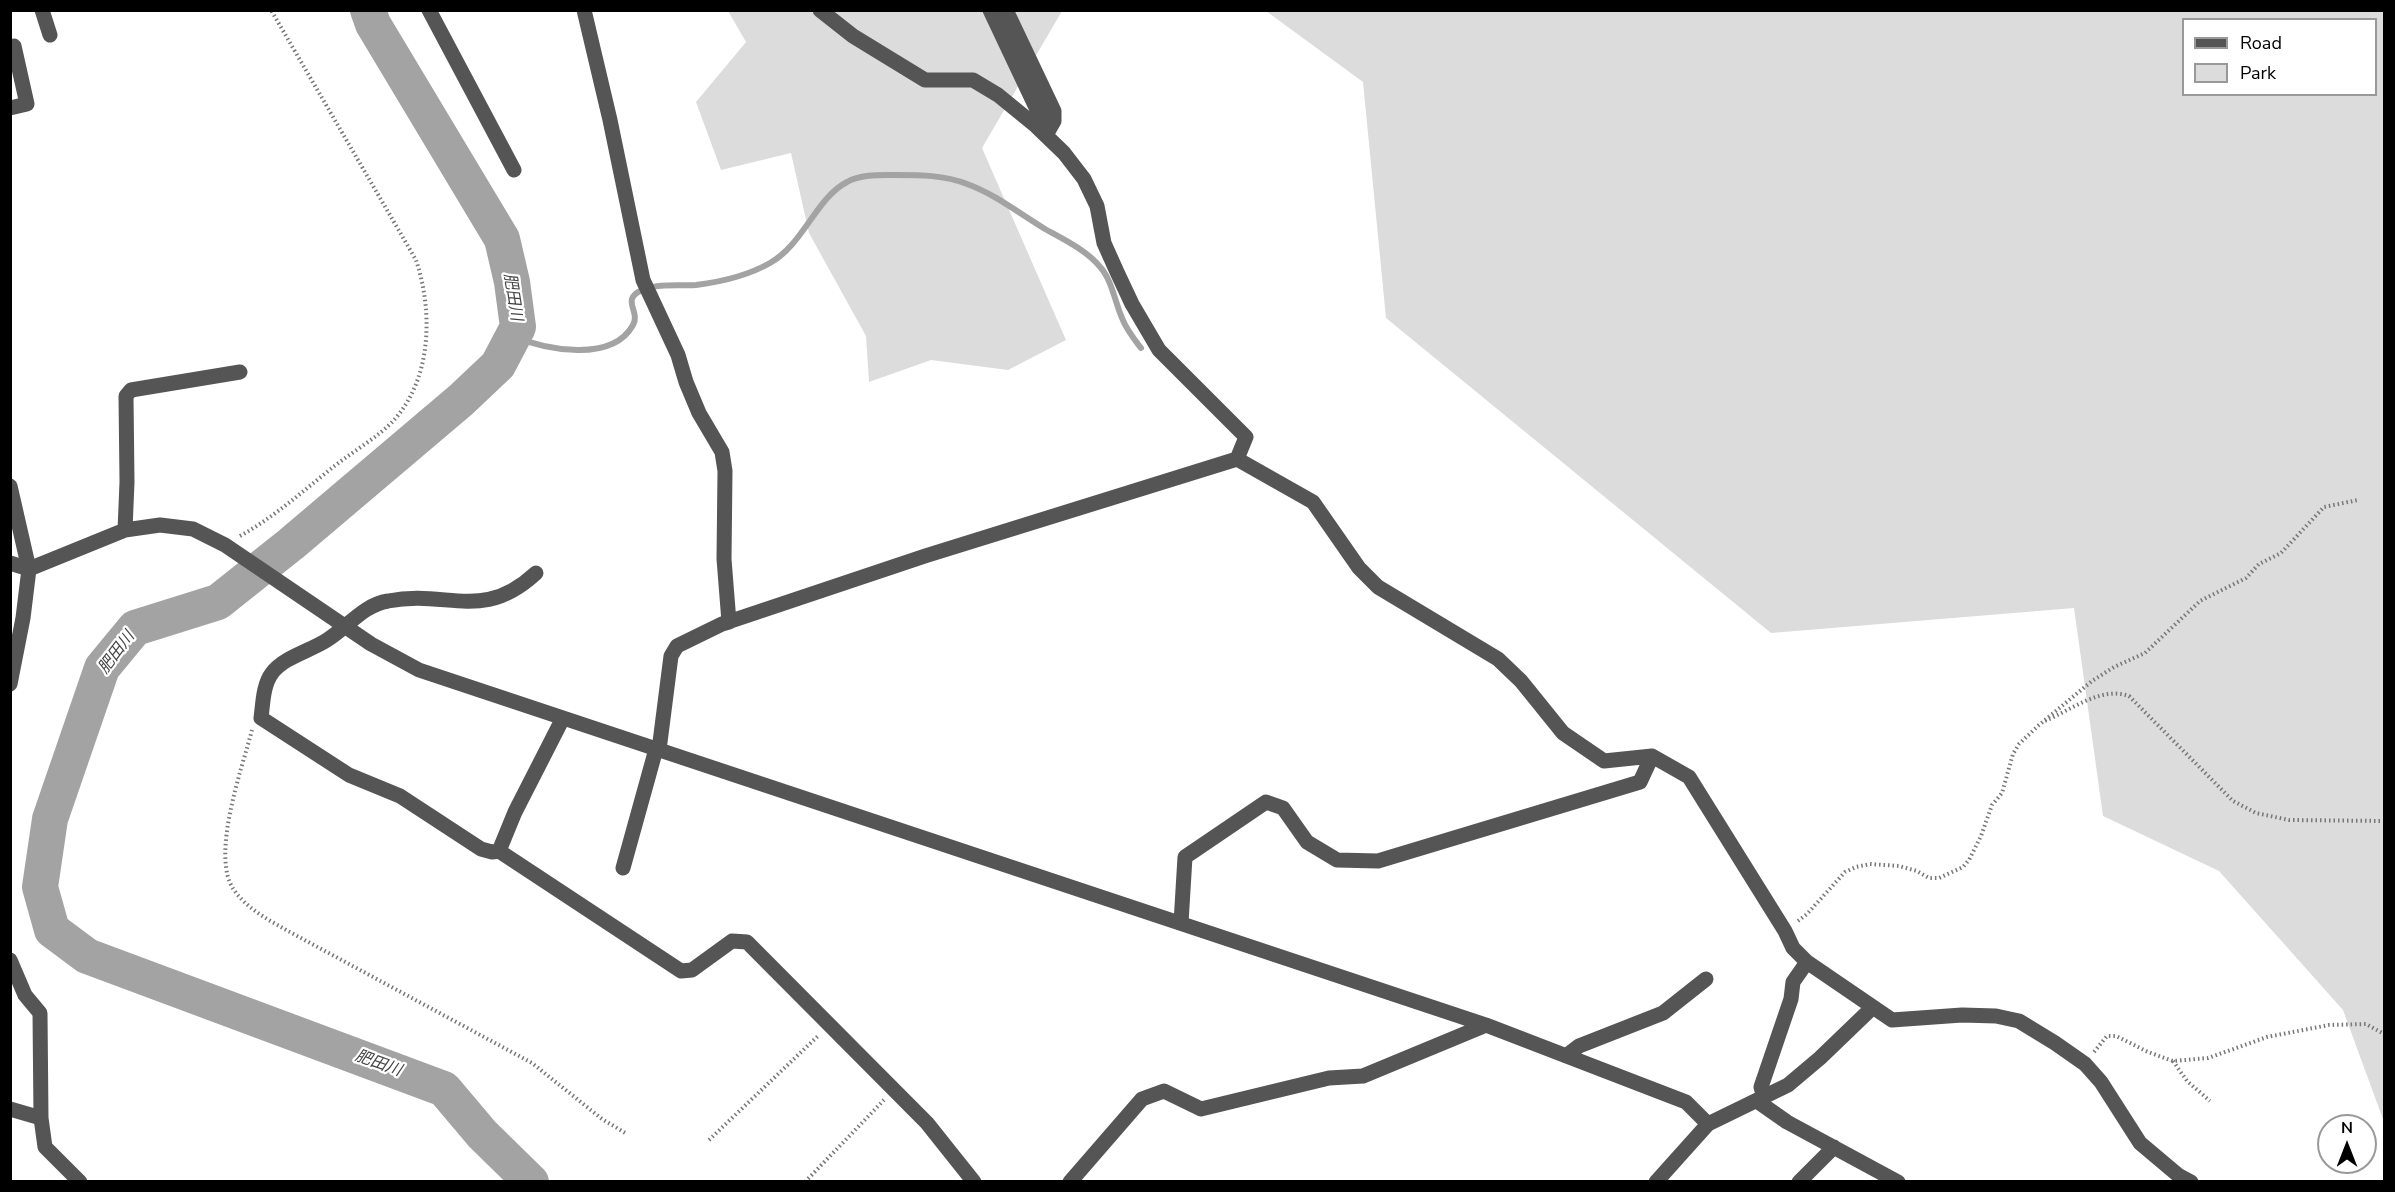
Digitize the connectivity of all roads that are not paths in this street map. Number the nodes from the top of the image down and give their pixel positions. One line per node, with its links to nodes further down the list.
1 (42, 10): 7 (street)
2 (429, 10): 11 (street)
3 (584, 10): 19 (street)
4 (820, 10): 10 (street)
5 (990, 10): 10 (street)
6 (1006, 10): 10 (street)
7 (50, 35)
8 (14, 46): 9 (street)
9 (10, 108)
10 (1042, 131): 13 (street)
11 (514, 170)
12 (240, 372): 15 (street)
13 (1237, 459): 19 (street); 24 (street)
14 (10, 486): 17 (street)
15 (125, 530): 17 (street); 20 (street)
16 (10, 562): 17 (street)
17 (29, 569): 21 (street)
18 (536, 573): 20 (street)
19 (723, 624): 23 (street)
20 (346, 627): 22 (street); 25 (street)
21 (10, 684)
22 (563, 718): 23 (street); 25 (street)
23 (657, 750): 26 (street); 27 (street)
24 (1652, 756): 27 (street); 29 (street)
25 (499, 851): 42 (street)
26 (623, 868)
27 (1181, 922): 32 (street)
28 (10, 960): 36 (street)
29 (1807, 962): 31 (street); 34 (street)
30 (1706, 979): 33 (street)
31 (1873, 1007): 34 (street); 47 (street)
32 (1485, 1025): 33 (street); 43 (street)
33 (1566, 1056): 37 (street)
34 (1760, 1100): 37 (street); 38 (street)
35 (10, 1109): 36 (street)
36 (41, 1118): 39 (street)
37 (1708, 1124): 44 (street)
38 (1834, 1147): 45 (street); 46 (street)
39 (53, 1155): 40 (street); 41 (street)
40 (59, 1182)
41 (80, 1182)
42 (974, 1182)
43 (1070, 1182)
44 (1656, 1182)
45 (1799, 1182)
46 (1898, 1182)
47 (2191, 1182)

